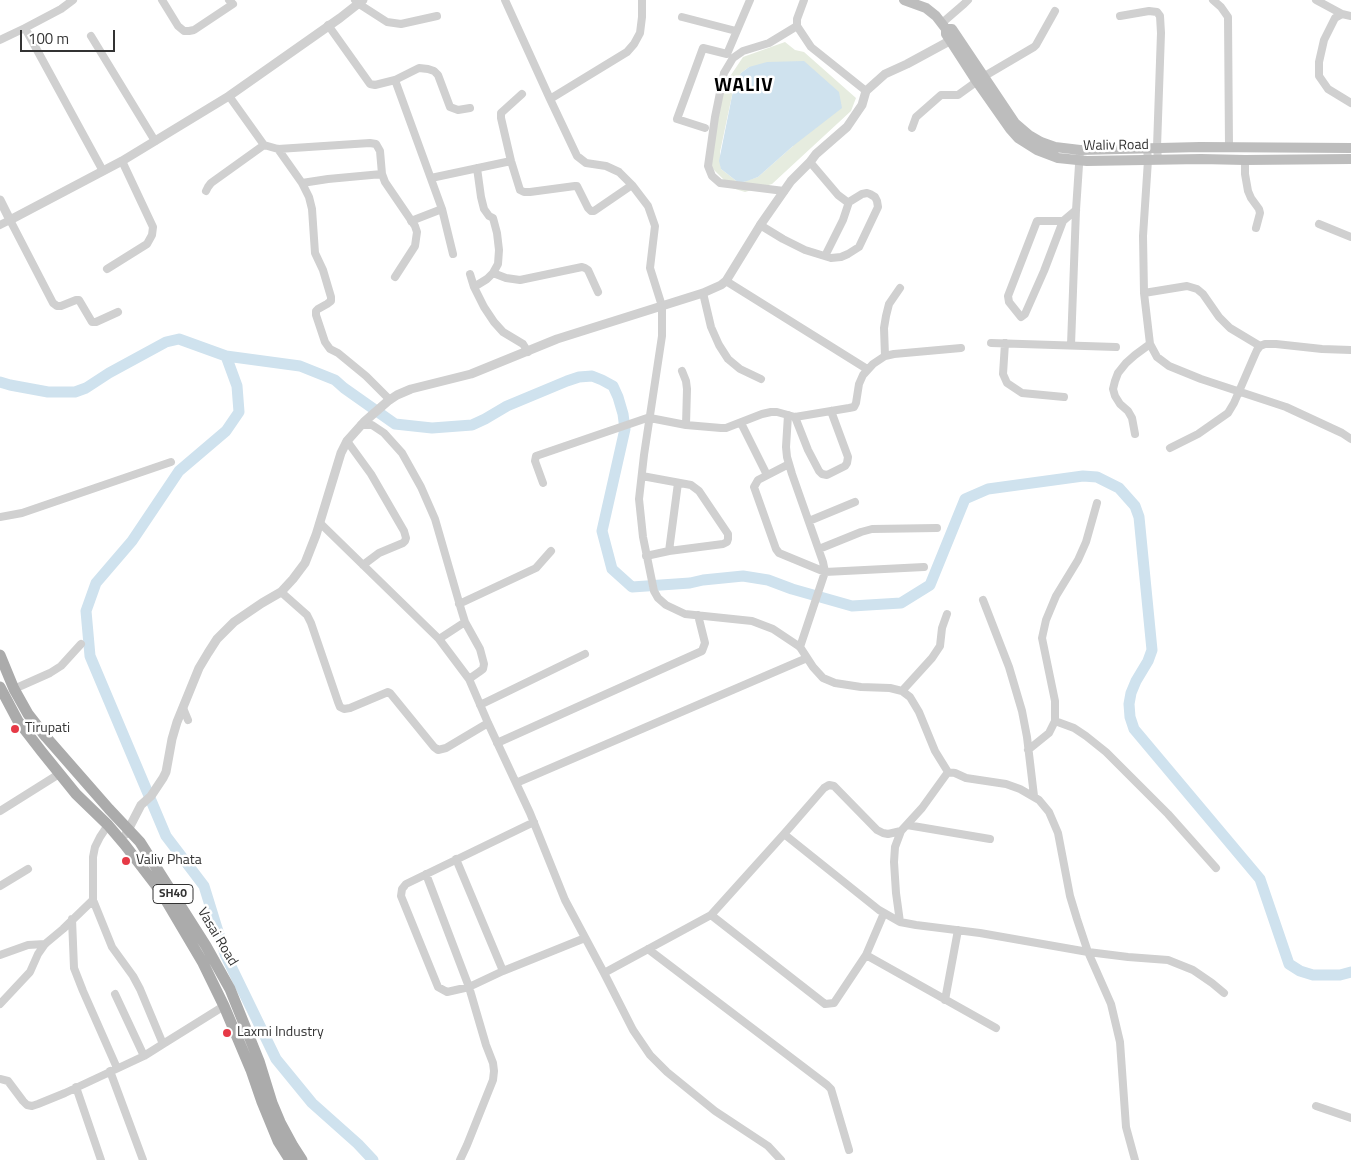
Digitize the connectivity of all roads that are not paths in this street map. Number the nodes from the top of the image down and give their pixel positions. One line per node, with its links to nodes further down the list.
1 (73, 0): 23 (street)
2 (162, 0): 11 (street)
3 (504, 0): 33 (street)
4 (642, 0): 33 (street)
5 (750, 0): 24 (street)
6 (804, 0): 21 (street)
7 (904, 0): 13 (main road, Waliv Road)
8 (968, 0): 22 (street)
9 (1213, 0): 42 (street)
10 (1316, 0): 15 (street)
11 (233, 1)
12 (359, 1): 16 (street); 20 (street)
13 (916, 2): 22 (main road, Waliv Road)
14 (1055, 11): 29 (street)
15 (1342, 14): 18 (street); 34 (street)
16 (437, 16)
17 (1120, 16): 40 (street)
18 (1351, 16)
19 (682, 17): 24 (street)
20 (328, 25): 28 (street); 32 (street)
21 (797, 26): 30 (street); 59 (street)
22 (944, 26): 26 (main road, Waliv Road)
23 (25, 28): 27 (street); 53 (street)
24 (736, 31): 36 (street)
25 (92, 36): 38 (street)
26 (954, 39): 29 (main road, Waliv Road); 30 (street)
27 (0, 40)
28 (394, 80): 35 (street); 55 (street)
29 (980, 80): 37 (street); 44 (main road, Waliv Road); 50 (main road, Waliv Road)
30 (866, 91): 51 (street)
31 (522, 94): 49 (street)
32 (229, 96): 38 (street); 39 (street)
33 (550, 99): 57 (street)
34 (1351, 103)
35 (470, 108)
36 (706, 128)
37 (912, 128)
38 (155, 141): 48 (street)
39 (264, 145): 41 (street); 58 (street)
40 (1152, 147): 42 (main road, Waliv Road); 44 (main road, Waliv Road); 46 (street)
41 (278, 148): 54 (street); 56 (street)
42 (1229, 148): 43 (main road, Waliv Road)
43 (1351, 148)
44 (1080, 150): 50 (street)
45 (1351, 159): 47 (main road, Waliv Road)
46 (1153, 160): 47 (main road, Waliv Road); 50 (main road, Waliv Road); 83 (street)
47 (1245, 160): 70 (street)
48 (122, 161): 53 (street); 74 (street)
49 (511, 161): 52 (street); 57 (street)
50 (1079, 161): 63 (street)
51 (810, 162): 59 (street); 61 (street)
52 (478, 168): 55 (street); 75 (street)
53 (104, 171): 64 (street)
54 (382, 174): 56 (street); 66 (street)
55 (431, 178): 62 (street)
56 (302, 183): 101 (street)
57 (632, 185): 84 (street)
58 (206, 191)
59 (784, 191): 69 (street)
60 (0, 200): 64 (street)
61 (848, 202): 73 (street); 73 (street)
62 (442, 209): 66 (street); 72 (street)
63 (1076, 210): 65 (street); 89 (street)
64 (10, 220): 68 (street); 85 (street)
65 (1063, 220): 65 (street)
66 (411, 221): 77 (street)
67 (1319, 224): 71 (street)
68 (0, 225)
69 (760, 225): 73 (street); 78 (street)
70 (1256, 228)
71 (1351, 237)
72 (453, 254)
73 (825, 256)
74 (107, 269)
75 (493, 273): 79 (street); 81 (street)
76 (470, 274): 79 (street)
77 (395, 277)
78 (726, 280): 82 (street); 96 (street)
79 (474, 287): 94 (street)
80 (900, 288): 95 (street)
81 (598, 292)
82 (703, 293): 84 (street); 98 (street)
83 (1144, 293): 88 (street); 90 (street)
84 (662, 306): 94 (street); 104 (street)
85 (118, 312)
86 (991, 342): 87 (street)
87 (1005, 343): 89 (street); 100 (street)
88 (1150, 344): 99 (street); 108 (street)
89 (1071, 345): 91 (street)
90 (1260, 346): 93 (street); 99 (street)
91 (1116, 347)
92 (961, 348): 95 (street)
93 (1351, 350)
94 (528, 352): 101 (street)
95 (885, 356): 96 (street)
96 (867, 369): 102 (street)
97 (682, 371): 107 (street)
98 (761, 379)
99 (1239, 391): 109 (street); 111 (street)
100 (1064, 397)
101 (389, 401): 106 (street)
102 (831, 411): 103 (street); 103 (street)
103 (792, 416): 105 (street); 113 (street)
104 (650, 418): 107 (street); 115 (street); 116 (street)
105 (740, 423): 107 (street); 114 (street)
106 (362, 424): 110 (street); 133 (street)
107 (686, 425)
108 (1135, 434)
109 (1351, 439)
110 (347, 441): 122 (street); 128 (street)
111 (1170, 448)
112 (171, 462): 120 (street)
113 (789, 464): 114 (street); 121 (street)
114 (767, 475): 130 (street)
115 (642, 476): 117 (street); 127 (street)
116 (543, 483)
117 (678, 483): 126 (street); 126 (street)
118 (855, 502): 121 (street)
119 (1097, 503): 150 (street)
120 (0, 517)
121 (808, 521): 124 (street)
122 (320, 523): 128 (street); 131 (street)
123 (936, 528): 124 (street)
124 (818, 549): 130 (street)
125 (551, 551): 133 (street)
126 (669, 551): 127 (street)
127 (646, 556): 135 (street)
128 (363, 565): 137 (street)
129 (924, 567): 130 (street)
130 (825, 572): 139 (street)
131 (281, 592): 148 (street); 151 (street)
132 (983, 600): 153 (street)
133 (459, 604): 136 (street)
134 (947, 614): 146 (street)
135 (698, 615): 139 (street); 152 (street)
136 (465, 622): 137 (street); 143 (street)
137 (439, 639): 143 (street)
138 (80, 644): 145 (street)
139 (800, 648): 142 (street)
140 (585, 654): 147 (street)
141 (0, 656): 145 (main road, Vasai Road / SH40)
142 (807, 658): 146 (street); 156 (street)
143 (469, 679): 147 (street)
144 (0, 687): 155 (main road, Vasai Road / SH40)
145 (14, 690): 163 (main road, Vasai Road / SH40)
146 (902, 691): 154 (street)
147 (480, 705): 151 (street)
148 (183, 708): 149 (street); 163 (street)
149 (188, 720)
150 (1055, 721): 153 (street); 166 (street)
151 (488, 723): 152 (street)
152 (497, 743): 156 (street)
153 (1028, 750): 157 (street)
154 (948, 772): 157 (street); 161 (street)
155 (59, 774): 158 (street); 160 (main road, Vasai Road / SH40)
156 (516, 783): 159 (street)
157 (1034, 796): 179 (street)
158 (0, 811)
159 (534, 822): 165 (street); 176 (street)
160 (108, 825): 163 (main road, Vasai Road / SH40); 170 (street)
161 (904, 828): 162 (street); 164 (street); 174 (street)
162 (784, 834): 171 (street); 172 (street)
163 (125, 835): 189 (main road, Vasai Road / SH40); 202 (main road, Vasai Road / SH40)
164 (990, 839)
165 (456, 859): 168 (street); 182 (street)
166 (1216, 868)
167 (28, 869): 169 (street)
168 (426, 874): 184 (street); 184 (street)
169 (0, 886)
170 (92, 900): 173 (street); 191 (street)
171 (884, 913): 174 (street); 181 (street)
172 (711, 915): 178 (street); 181 (street)
173 (72, 919): 177 (street); 193 (street)
174 (900, 922): 175 (street)
175 (958, 930): 179 (street); 187 (street)
176 (586, 938): 182 (street); 183 (street)
177 (45, 944): 180 (street); 188 (street)
178 (648, 950): 183 (street); 198 (street)
179 (1088, 952): 185 (street); 205 (street)
180 (0, 955)
181 (866, 955): 187 (street)
182 (503, 971): 184 (street)
183 (604, 973): 204 (street)
184 (469, 987): 203 (street)
185 (1224, 993)
186 (116, 994): 192 (street)
187 (945, 1000): 190 (street)
188 (0, 1004)
189 (224, 1006): 191 (street); 201 (main road, Vasai Road / SH40)
190 (996, 1028)
191 (163, 1044): 192 (street)
192 (144, 1056): 193 (street)
193 (113, 1070): 195 (street); 200 (street)
194 (0, 1079): 195 (street)
195 (76, 1087): 199 (street)
196 (1316, 1106): 197 (street)
197 (1351, 1118)
198 (849, 1150)
199 (101, 1160)
200 (143, 1160)
201 (290, 1160)
202 (302, 1160)
203 (460, 1160)
204 (781, 1160)
205 (1135, 1160)

